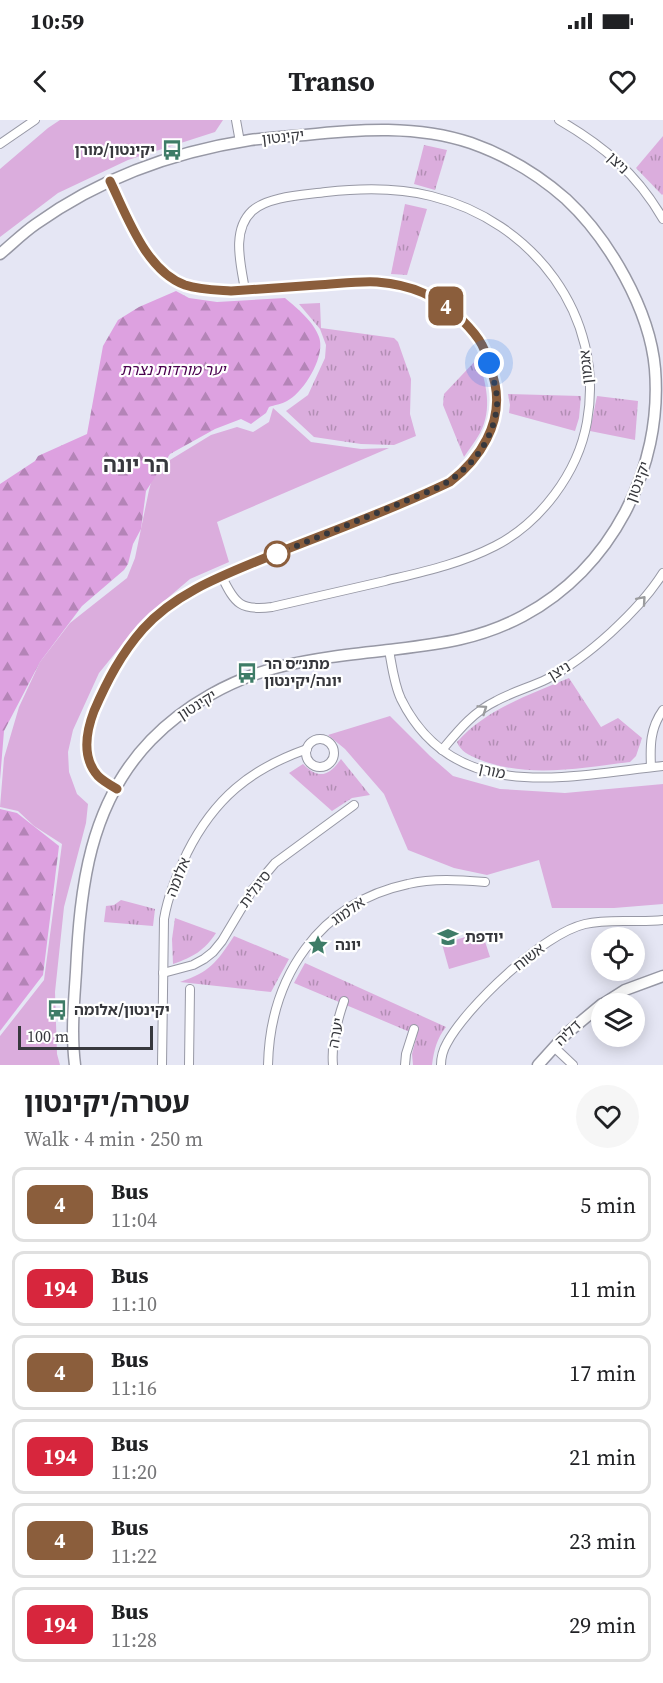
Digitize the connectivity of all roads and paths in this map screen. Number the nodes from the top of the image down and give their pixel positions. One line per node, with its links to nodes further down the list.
1 (35, 120): 5 (street)
2 (236, 120): 4 (street)
3 (559, 120): 7 (street, ניצן)
4 (240, 142): 6 (street, יקינטון); 10 (street, יקינטון)
5 (0, 144)
6 (110, 181): 8 (street, יקינטון); 9 (street)
7 (663, 219)
8 (0, 254)
9 (244, 290): 12 (street); 12 (street, אגמון)
10 (659, 400): 13 (street, יקינטון)
11 (663, 573): 16 (street, ניצן, one-way to 11)
12 (222, 576): 19 (street)
13 (389, 650): 16 (street, מורן); 19 (street, יקינטון)
14 (663, 710): 18 (street)
15 (307, 749): 23 (street, אלומה)
16 (442, 750): 18 (street, מורן)
17 (663, 766): 18 (street, מורן)
18 (651, 767)
19 (117, 789): 31 (street, יקינטון)
20 (354, 805): 23 (street, סיגלית)
21 (486, 882): 34 (street, אלמוג)
22 (663, 920): 37 (street, אשוח)
23 (163, 972): 32 (street, אלומה)
24 (663, 976): 26 (street, דליה)
25 (190, 989): 33 (street)
26 (620, 993)
27 (344, 1001): 35 (street, יערה)
28 (591, 1012): 30 (street, דליה)
29 (414, 1029): 36 (street)
30 (554, 1047): 38 (street, דליה); 39 (street)
31 (75, 1065)
32 (162, 1065)
33 (189, 1065)
34 (268, 1065)
35 (333, 1065)
36 (405, 1065)
37 (441, 1065)
38 (538, 1065)
39 (573, 1065)

